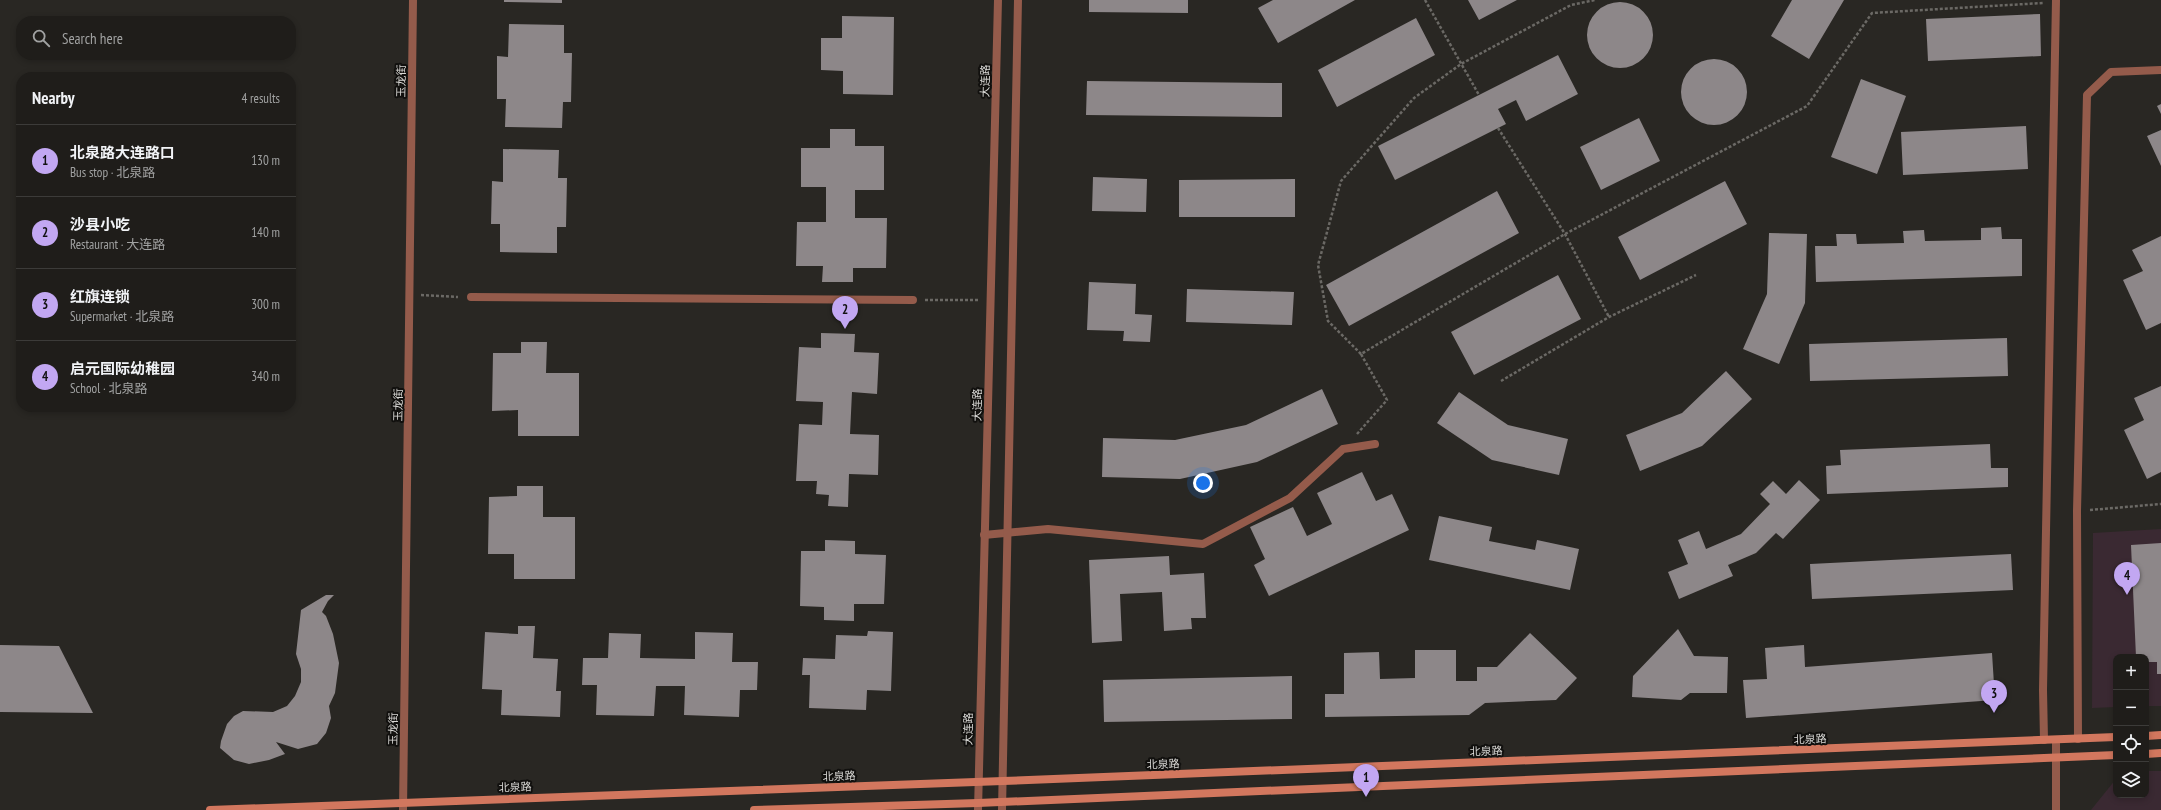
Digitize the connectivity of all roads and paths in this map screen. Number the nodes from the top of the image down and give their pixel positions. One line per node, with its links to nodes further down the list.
1 (414, 0): 13 (street, 玉龙街)
2 (998, 0): 16 (street, 大连路)
3 (1018, 0): 24 (street)
4 (1425, 0): 7 (path)
5 (1594, 0): 7 (path)
6 (2056, 1): 11 (path); 30 (street)
7 (1461, 64): 9 (path); 18 (path)
8 (2161, 70): 23 (street)
9 (1479, 95)
10 (1498, 128): 11 (path)
11 (1565, 234): 17 (path); 18 (path)
12 (1696, 275): 17 (path)
13 (410, 295): 14 (path); 38 (street, 玉龙街)
14 (470, 297): 15 (street)
15 (912, 300): 16 (path)
16 (990, 300): 25 (street, 大连路)
17 (1609, 317): 19 (path)
18 (1361, 354): 21 (path)
19 (1501, 381)
20 (1375, 444): 21 (street)
21 (1343, 449): 24 (street)
22 (2161, 504): 23 (path)
23 (2077, 512): 29 (street)
24 (1008, 533): 25 (street); 36 (street)
25 (984, 535): 37 (street, 大连路)
26 (2149, 736): 27 (main road)
27 (2161, 736)
28 (2113, 737): 29 (main road, 北泉路)
29 (2078, 739): 31 (main road, 北泉路)
30 (2044, 740): 31 (main road, 北泉路); 36 (main road, 北泉路)
31 (2056, 740): 35 (street)
32 (2161, 753): 33 (main road)
33 (2149, 754)
34 (2113, 755): 35 (main road)
35 (2057, 758): 39 (main road); 43 (street)
36 (1003, 781): 37 (main road, 北泉路); 39 (street)
37 (978, 782): 38 (main road, 北泉路); 40 (street, 大连路)
38 (403, 806): 41 (main road, 北泉路)
39 (1002, 806): 40 (main road)
40 (978, 807): 42 (main road)
41 (210, 810)
42 (754, 810)
43 (2056, 810)

